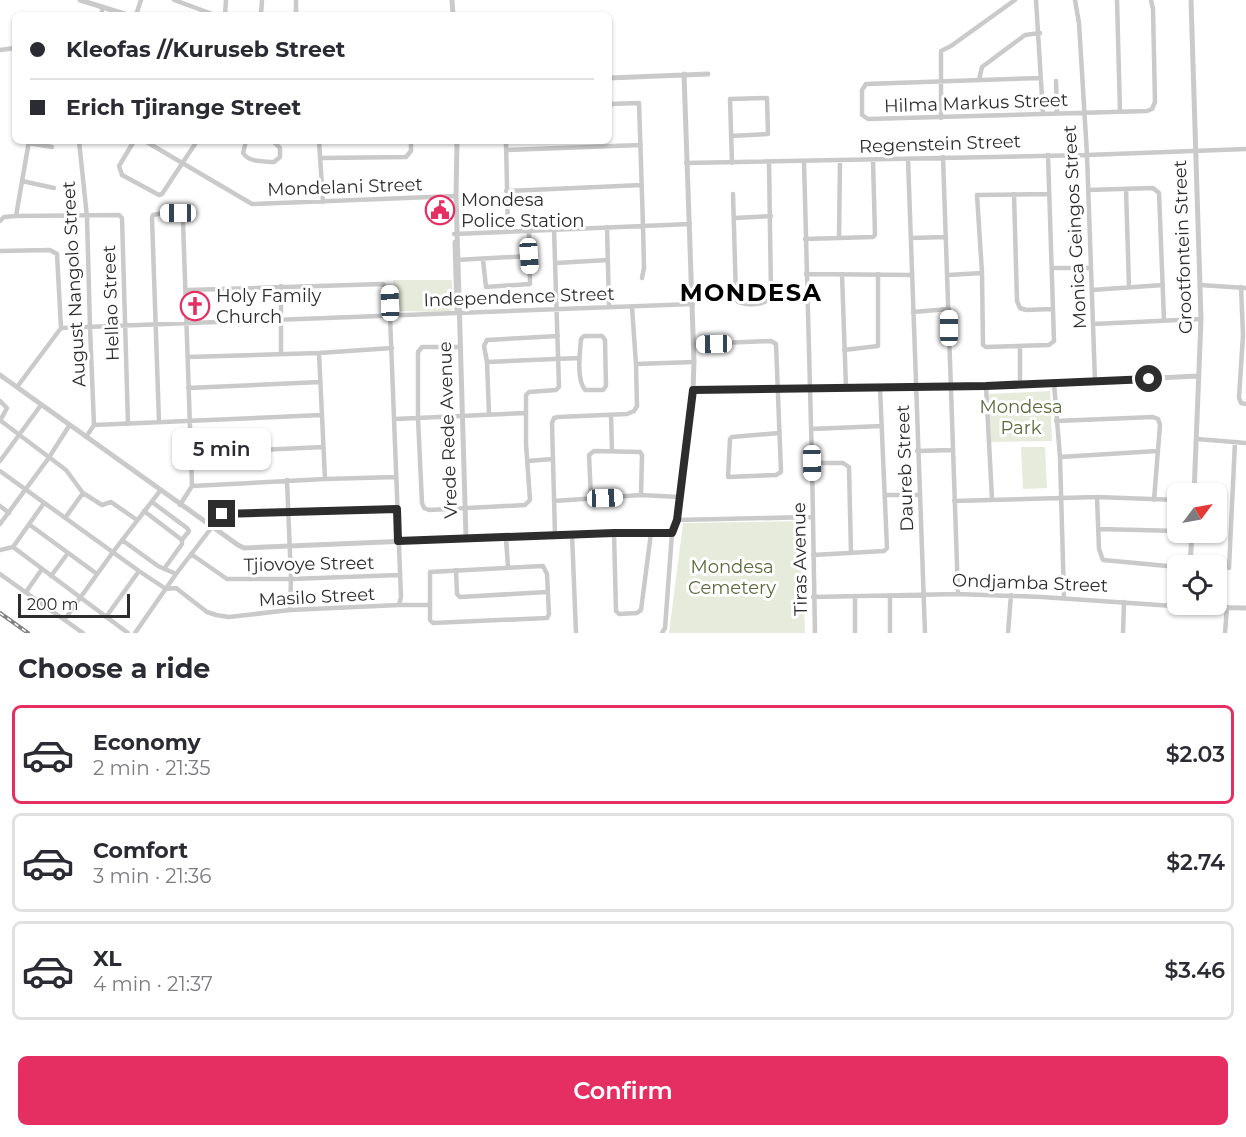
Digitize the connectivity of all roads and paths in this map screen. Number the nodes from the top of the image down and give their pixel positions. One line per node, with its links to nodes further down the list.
1 (81, 0): 9 (street)
2 (174, 0): 12 (street)
3 (1015, 0): 20 (street)
4 (1036, 0): 13 (street)
5 (1075, 0): 23 (street, Monica Geingos Street)
6 (1117, 0): 22 (street)
7 (1151, 0): 22 (street, Hilma Markus Street)
8 (1191, 0): 44 (street, Grootfontein Street)
9 (103, 7): 10 (street); 11 (street)
10 (102, 12)
11 (119, 12)
12 (207, 12)
13 (1040, 33): 17 (street); 18 (street)
14 (684, 74): 15 (street); 16 (street); 54 (street)
15 (708, 74)
16 (612, 78)
17 (1041, 78): 18 (street, Hilma Markus Street); 24 (street)
18 (979, 80): 20 (street, Hilma Markus Street)
19 (1056, 81): 25 (street)
20 (940, 82): 26 (street); 26 (street, Hilma Markus Street)
21 (612, 104): 40 (street)
22 (1120, 112): 23 (street, Hilma Markus Street)
23 (1083, 113): 25 (street, Hilma Markus Street); 46 (street, Monica Geingos Street)
24 (1043, 114): 25 (street, Hilma Markus Street); 26 (street, Hilma Markus Street)
25 (1057, 114)
26 (941, 118)
27 (731, 136): 27 (street); 55 (street)
28 (28, 144): 57 (street)
29 (38, 144): 41 (street)
30 (78, 144): 70 (street, August Nangolo Street)
31 (132, 144): 56 (street)
32 (150, 144): 56 (street, Mondelani Street)
33 (195, 144): 56 (street)
34 (245, 144): 35 (street)
35 (276, 144)
36 (319, 144): 48 (street)
37 (411, 144): 48 (street)
38 (455, 144): 66 (street, Vrede Rede Avenue)
39 (506, 144): 43 (street)
40 (641, 145): 43 (street); 58 (street)
41 (52, 147)
42 (1246, 149): 44 (street, Regenstein Street)
43 (506, 150): 62 (street)
44 (1195, 150): 46 (street, Regenstein Street); 100 (street, Grootfontein Street)
45 (1048, 155): 46 (street, Regenstein Street); 47 (street, Regenstein Street); 65 (street)
46 (1087, 155): 61 (street, Monica Geingos Street)
47 (943, 157): 50 (street, Regenstein Street); 80 (street)
48 (321, 158): 67 (street)
49 (873, 159): 50 (street, Regenstein Street); 51 (street, Regenstein Street); 81 (street)
50 (908, 159): 82 (street, Daureb Street)
51 (840, 160): 52 (street, Regenstein Street); 81 (street)
52 (804, 161): 53 (street, Regenstein Street); 83 (street, Tiras Avenue)
53 (769, 162): 55 (street, Regenstein Street); 69 (street)
54 (686, 163): 55 (street, Regenstein Street); 73 (street)
55 (732, 163)
56 (183, 164): 67 (street, Mondelani Street)
57 (21, 181): 59 (street); 68 (street)
58 (642, 185): 62 (street); 74 (street)
59 (54, 188)
60 (1126, 189): 61 (street); 99 (street); 102 (street)
61 (1088, 190): 91 (street, Monica Geingos Street)
62 (506, 191): 77 (street)
63 (733, 194): 71 (street)
64 (1014, 194): 65 (street); 92 (street); 110 (street)
65 (1048, 194): 90 (street)
66 (455, 196): 67 (street, Mondelani Street); 79 (street, Vrede Rede Avenue)
67 (323, 201)
68 (16, 216): 70 (street); 72 (street)
69 (771, 216): 71 (street); 71 (street)
70 (87, 217): 121 (street, Hellao Street); 123 (street, August Nangolo Street)
71 (734, 218)
72 (0, 221)
73 (690, 224): 74 (street); 106 (street)
74 (644, 226): 75 (street); 98 (street)
75 (607, 227): 76 (street); 88 (street)
76 (554, 229): 78 (street); 89 (street)
77 (508, 231): 78 (street); 79 (street)
78 (529, 231): 85 (street)
79 (456, 233): 86 (street, Vrede Rede Avenue)
80 (946, 237): 82 (street); 97 (street)
81 (839, 238): 83 (street)
82 (911, 238): 96 (street, Daureb Street)
83 (805, 239): 93 (street, Tiras Avenue)
84 (0, 251): 122 (street)
85 (529, 256): 87 (street); 87 (street)
86 (458, 260): 87 (street); 114 (street, Vrede Rede Avenue)
87 (483, 260)
88 (608, 260): 89 (street); 107 (street)
89 (556, 263): 111 (street)
90 (1052, 268): 91 (street); 110 (street)
91 (1091, 268): 105 (street, Monica Geingos Street)
92 (982, 273): 97 (street); 127 (street)
93 (806, 274): 94 (street); 153 (street, Tiras Avenue)
94 (842, 274): 95 (street); 130 (street)
95 (878, 274): 96 (street); 130 (street)
96 (912, 275): 112 (street, Daureb Street)
97 (948, 275): 109 (street)
98 (642, 278)
99 (1163, 285): 102 (street); 116 (street)
100 (1200, 285): 103 (street); 115 (street, Grootfontein Street)
101 (281, 286): 104 (street); 113 (street, Masilo Street); 117 (street)
102 (1130, 288): 105 (street)
103 (1244, 288): 124 (street)
104 (187, 290): 118 (street); 120 (street)
105 (1092, 290): 119 (street, Monica Geingos Street)
106 (693, 304): 108 (street, Independence Street); 126 (street)
107 (609, 307): 108 (street, Independence Street); 111 (street, Independence Street)
108 (632, 307): 138 (street)
109 (949, 309): 112 (street); 146 (street)
110 (1052, 309): 127 (street)
111 (557, 310): 114 (street, Independence Street); 125 (street)
112 (913, 312): 149 (street, Daureb Street)
113 (390, 316): 114 (street, Independence Street); 117 (street, Independence Street); 129 (street, Masilo Street)
114 (459, 316): 128 (street, Vrede Rede Avenue)
115 (1201, 319): 116 (street); 141 (street, Grootfontein Street)
116 (1164, 320): 119 (street)
117 (282, 321): 118 (street, Independence Street); 132 (street)
118 (187, 324): 120 (street, Independence Street); 133 (street)
119 (1093, 324): 142 (street, Monica Geingos Street)
120 (156, 325): 121 (street, Independence Street); 169 (street)
121 (124, 327): 123 (street, Independence Street); 170 (street, Hellao Street)
122 (61, 328): 123 (street, Independence Street); 148 (street)
123 (90, 328): 171 (street, August Nangolo Street)
124 (1245, 335): 139 (street)
125 (558, 336): 135 (street); 136 (street)
126 (693, 344): 137 (street); 155 (street)
127 (1020, 346): 145 (street)
128 (460, 347): 162 (street, Vrede Rede Avenue); 164 (street)
129 (392, 348): 131 (street); 165 (street, Masilo Street)
130 (844, 350): 151 (street)
131 (319, 353): 132 (street); 143 (street)
132 (281, 354): 133 (street)
133 (188, 357): 150 (street)
134 (579, 358): 134 (street); 135 (street)
135 (558, 359): 136 (street); 159 (street)
136 (487, 362): 160 (street)
137 (694, 362): 138 (street); 154 (street)
138 (636, 364): 163 (street)
139 (1244, 373): 157 (street)
140 (0, 375): 148 (street)
141 (1199, 376): 142 (street); 178 (street, Grootfontein Street)
142 (1095, 381): 144 (street)
143 (320, 382): 150 (street); 161 (street)
144 (1054, 383): 145 (street); 168 (street)
145 (1020, 384): 147 (street)
146 (949, 386): 147 (street); 149 (street); 183 (street)
147 (986, 386): 209 (street)
148 (17, 387): 158 (street)
149 (916, 387): 152 (street); 184 (street, Daureb Street)
150 (188, 388): 167 (street)
151 (846, 388): 152 (street); 153 (street)
152 (880, 388): 173 (street)
153 (810, 389): 155 (street); 174 (street, Tiras Avenue)
154 (693, 390): 155 (street); 206 (street)
155 (778, 390): 175 (street)
156 (0, 401): 166 (street)
157 (1246, 404)
158 (40, 405): 172 (street); 176 (street)
159 (526, 413): 160 (street); 191 (street)
160 (489, 414): 162 (street)
161 (322, 415): 167 (street); 181 (street)
162 (462, 415): 164 (street); 218 (street, Vrede Rede Avenue)
163 (611, 415): 182 (street); 189 (street)
164 (418, 418): 165 (street); 218 (street)
165 (394, 419): 194 (street, Masilo Street)
166 (0, 421): 176 (street)
167 (190, 421): 169 (street); 186 (street)
168 (1056, 421): 185 (street); 187 (street)
169 (159, 422): 170 (street)
170 (128, 424): 171 (street)
171 (94, 425): 177 (street)
172 (69, 426): 177 (street); 188 (street)
173 (882, 426): 174 (street); 203 (street)
174 (811, 429): 192 (street, Tiras Avenue)
175 (779, 433): 175 (street)
176 (19, 435): 188 (street); 190 (street)
177 (86, 437): 200 (street)
178 (1197, 439): 179 (street); 197 (street, Grootfontein Street)
179 (1235, 442): 180 (street); 252 (street)
180 (1246, 443)
181 (323, 447): 186 (street); 195 (street)
182 (612, 450): 202 (street); 208 (street)
183 (951, 450): 184 (street); 212 (street)
184 (917, 451): 204 (street, Daureb Street)
185 (1157, 451): 187 (street); 210 (street)
186 (191, 453): 198 (street)
187 (1059, 457): 207 (street)
188 (48, 459): 199 (street); 201 (street)
189 (552, 459): 191 (street); 211 (street)
190 (0, 461)
191 (528, 461): 218 (street)
192 (812, 463): 223 (street, Tiras Avenue); 247 (street)
193 (0, 471): 199 (street, Masilo Street)
194 (396, 477): 195 (street); 219 (street, Masilo Street)
195 (325, 479): 196 (street)
196 (287, 480): 198 (street); 221 (street)
197 (1195, 483)
198 (192, 486): 216 (street)
199 (26, 489): 215 (street, Masilo Street); 222 (street)
200 (160, 491): 214 (street); 216 (street)
201 (83, 493): 224 (street); 225 (street)
202 (641, 495): 206 (street); 208 (street)
203 (885, 495): 204 (street); 247 (street)
204 (919, 495): 266 (street, Daureb Street)
205 (1097, 496): 207 (street); 210 (street); 230 (street)
206 (679, 497): 226 (street)
207 (1061, 497): 209 (street); 273 (street)
208 (591, 498): 211 (street)
209 (992, 500): 212 (street)
210 (1154, 500): 213 (street)
211 (554, 501): 236 (street)
212 (954, 501): 267 (street)
213 (1167, 501)
214 (152, 502): 220 (street); 240 (street)
215 (44, 503): 224 (street, Masilo Street); 228 (street)
216 (180, 505): 229 (street)
217 (0, 506): 222 (street)
218 (465, 507): 237 (street, Vrede Rede Avenue)
219 (397, 509): 221 (street); 241 (street, Masilo Street)
220 (144, 511): 225 (street); 240 (street)
221 (289, 512): 229 (street); 242 (street)
222 (9, 513): 227 (street)
223 (813, 517): 226 (street); 249 (street, Tiras Avenue)
224 (65, 518): 245 (street, Masilo Street)
225 (137, 520): 239 (street)
226 (677, 520): 234 (street)
227 (0, 524)
228 (30, 525): 243 (street); 246 (street)
229 (211, 526): 242 (street); 248 (street)
230 (1098, 529): 231 (street); 250 (street)
231 (1167, 531)
232 (614, 533): 233 (street); 233 (street); 235 (street)
233 (651, 533): 234 (street)
234 (672, 533): 288 (street)
235 (572, 534): 236 (street); 287 (street)
236 (555, 535): 238 (street)
237 (466, 538): 238 (street); 241 (street)
238 (506, 538): 251 (street)
239 (122, 540): 245 (street); 254 (street)
240 (182, 540): 254 (street)
241 (398, 541): 242 (street); 260 (street, Masilo Street)
242 (290, 545): 262 (street)
243 (13, 547): 244 (street); 253 (street)
244 (0, 550)
245 (113, 552): 256 (street, Masilo Street); 258 (street)
246 (68, 553): 258 (street); 261 (street)
247 (851, 553): 249 (street)
248 (191, 554): 259 (street); 262 (street, Tjiovoye Street)
249 (813, 555): 272 (street, Tiras Avenue)
250 (1167, 566)
251 (507, 567): 255 (street); 265 (street)
252 (1229, 568)
253 (42, 569): 261 (street); 264 (street)
254 (164, 569): 259 (street)
255 (456, 570): 265 (street); 277 (street)
256 (139, 571): 263 (street, Masilo Street); 282 (street)
257 (0, 574): 264 (street)
258 (97, 574): 271 (street)
259 (176, 574): 263 (street)
260 (399, 575): 262 (street, Tjiovoye Street); 276 (street, Masilo Street)
261 (51, 576): 271 (street)
262 (291, 579): 280 (street)
263 (166, 589): 280 (street, Masilo Street); 286 (street)
264 (26, 592): 283 (street)
265 (548, 592): 277 (street)
266 (923, 594): 267 (street, Ondjamba Street); 270 (street, Ondjamba Street); 292 (street, Daureb Street)
267 (958, 594): 268 (street, Ondjamba Street)
268 (1011, 595): 273 (street, Ondjamba Street); 293 (street)
269 (855, 596): 270 (street, Ondjamba Street); 272 (street, Ondjamba Street); 290 (street)
270 (890, 596): 291 (street)
271 (81, 597): 282 (street); 283 (street)
272 (813, 597): 289 (street, Tiras Avenue)
273 (1064, 598): 274 (street, Ondjamba Street)
274 (1124, 602): 275 (street, Ondjamba Street); 294 (street)
275 (1167, 604)
276 (399, 605): 277 (street); 280 (street, Masilo Street)
277 (428, 605)
278 (1227, 607): 279 (street, Ondjamba Street)
279 (1246, 608)
280 (290, 610)
281 (1226, 615): 295 (street)
282 (106, 617): 285 (street)
283 (65, 619): 284 (street)
284 (82, 633)
285 (128, 633)
286 (135, 633)
287 (576, 633)
288 (662, 633)
289 (815, 633)
290 (855, 633)
291 (890, 633)
292 (925, 633)
293 (1008, 633)
294 (1123, 633)
295 (1225, 633)

